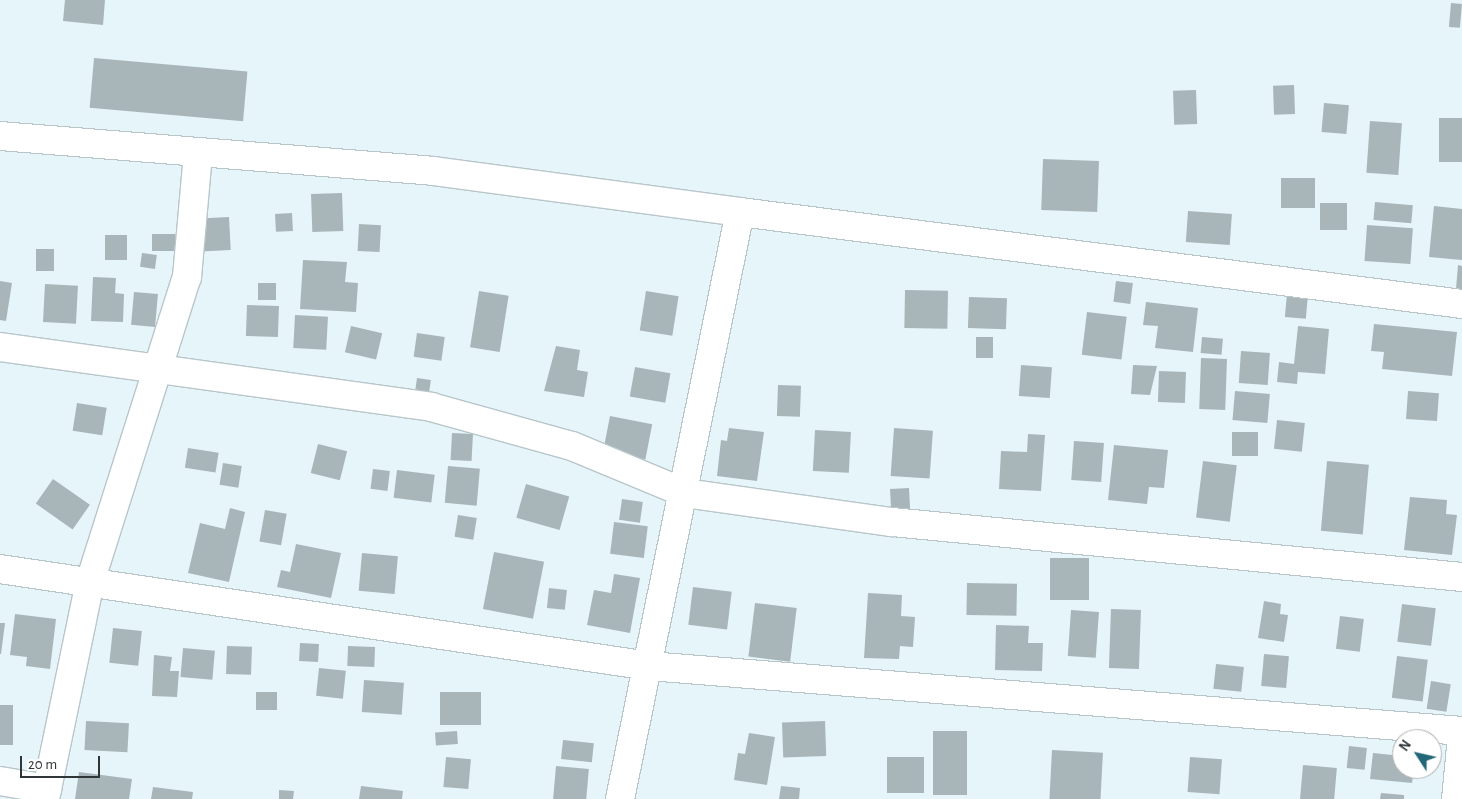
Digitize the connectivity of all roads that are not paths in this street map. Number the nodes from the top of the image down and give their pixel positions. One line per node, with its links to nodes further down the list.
1 (0, 136): 2 (street)
2 (198, 153): 3 (street); 6 (street)
3 (740, 212): 4 (street); 7 (street)
4 (1462, 304)
5 (0, 347): 6 (street)
6 (160, 371): 7 (street); 10 (street)
7 (685, 493): 9 (street); 11 (street)
8 (0, 569): 10 (street)
9 (1462, 577)
10 (90, 582): 11 (street); 15 (street)
11 (648, 666): 12 (street); 16 (street)
12 (1462, 731)
13 (1462, 737): 17 (street)
14 (0, 780): 15 (street)
15 (46, 794)
16 (620, 799)
17 (1456, 799)

